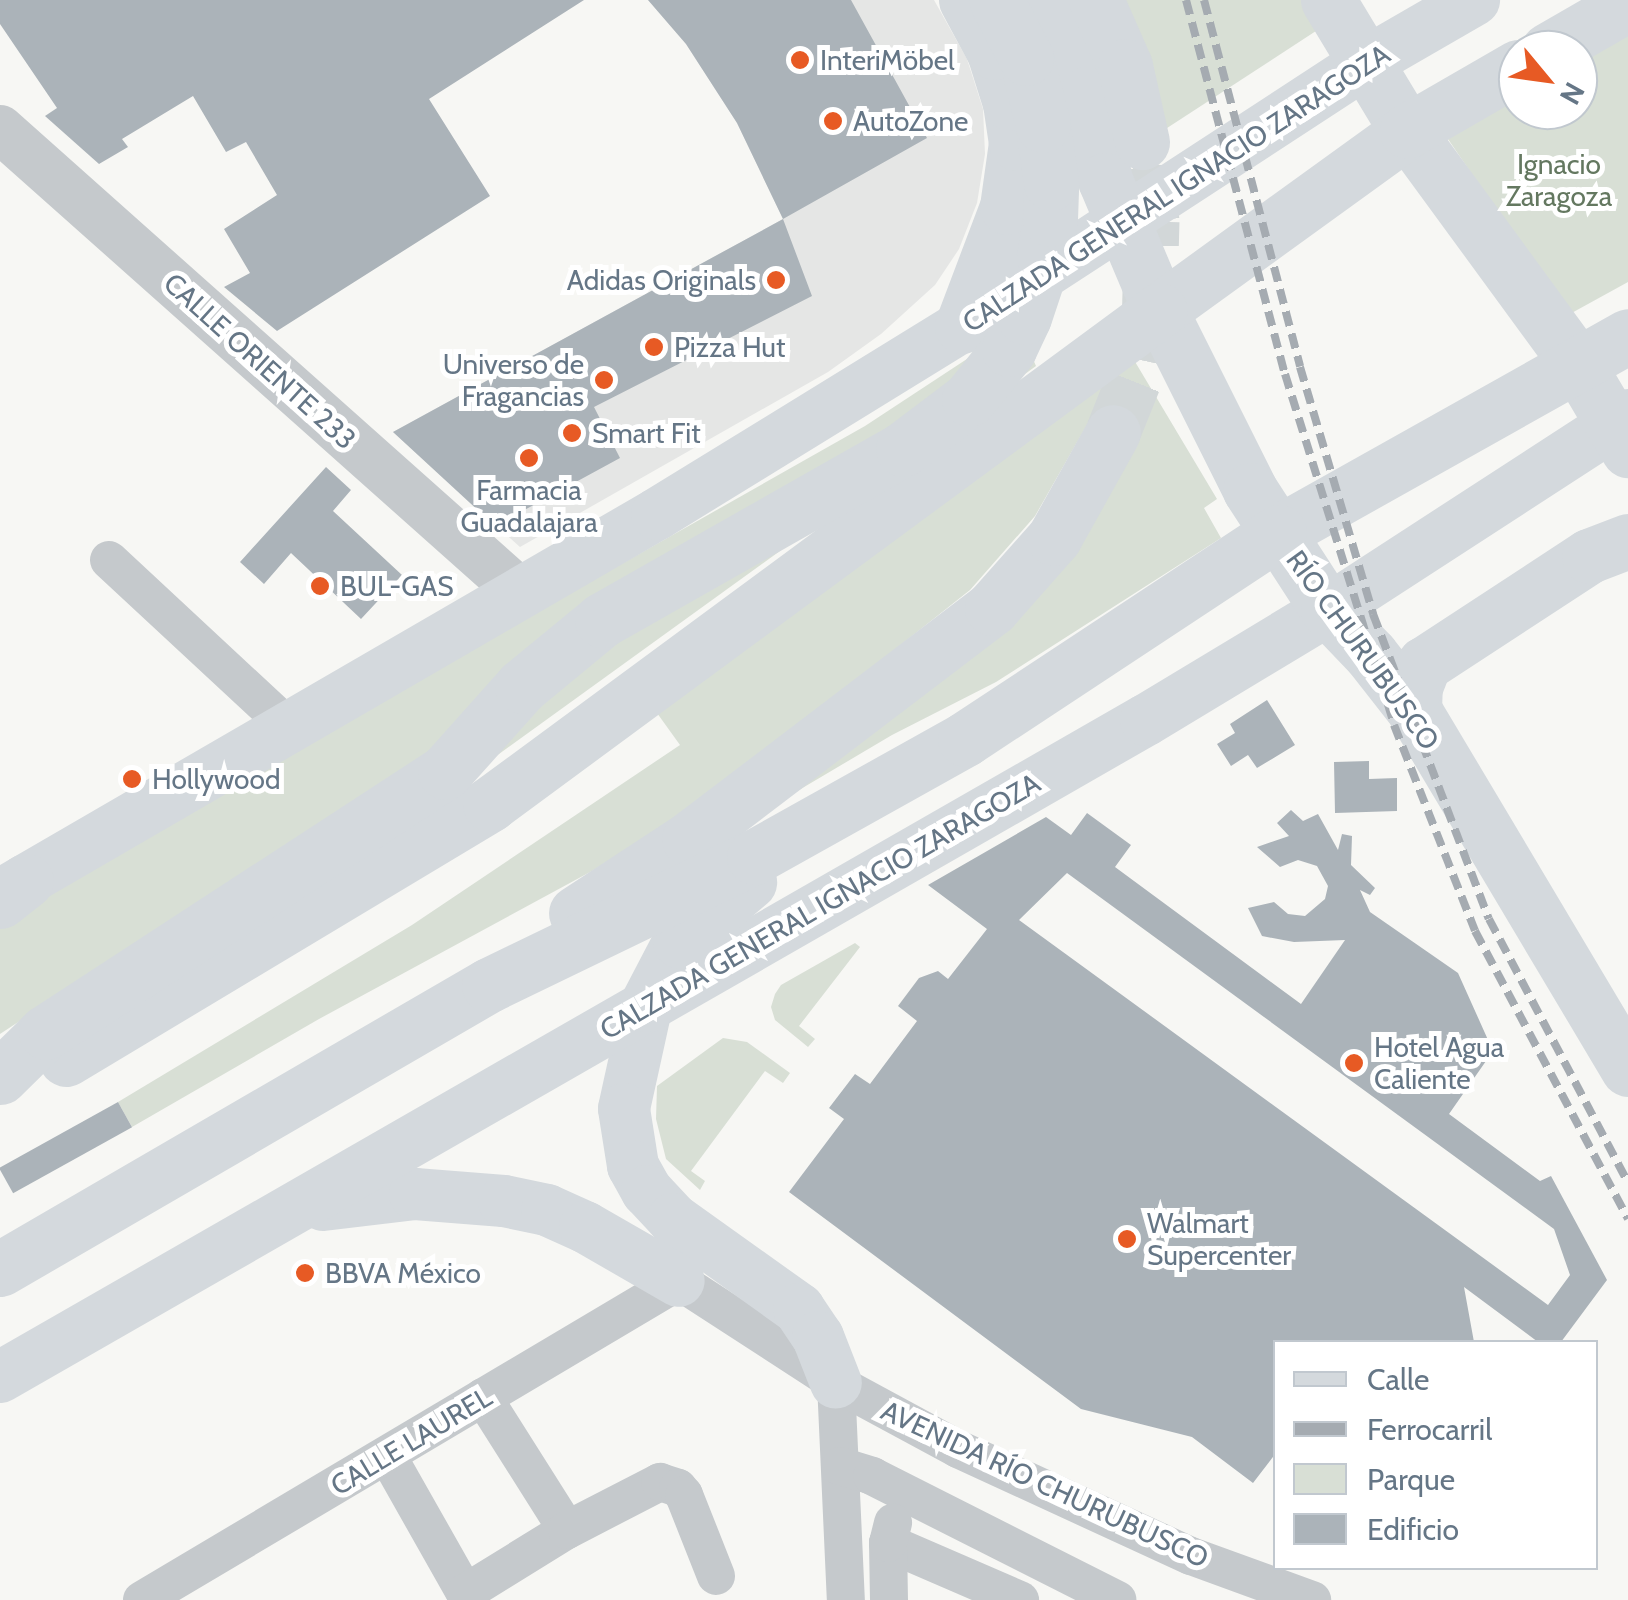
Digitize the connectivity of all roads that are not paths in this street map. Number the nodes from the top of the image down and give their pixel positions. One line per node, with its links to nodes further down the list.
1 (966, 0): 11 (main road)
2 (996, 0): 34 (main road)
3 (1047, 0): 15 (main road, RÍO CHURUBUSCO)
4 (1096, 0): 14 (main road)
5 (1328, 0): 9 (main road)
6 (1474, 0): 9 (main road, CALZADA GENERAL IGNACIO ZARAGOZA)
7 (1628, 4): 8 (main road)
8 (1583, 30)
9 (1365, 63): 13 (main road); 15 (main road, CALZADA GENERAL IGNACIO ZARAGOZA)
10 (1498, 79): 13 (main road)
11 (1010, 103): 15 (main road); 17 (main road)
12 (0, 129): 25 (street, CALLE ORIENTE 233)
13 (1407, 131): 16 (main road); 19 (main road)
14 (1142, 142)
15 (1122, 219): 16 (main road, RÍO CHURUBUSCO); 17 (main road, CALZADA GENERAL IGNACIO ZARAGOZA)
16 (1160, 310): 22 (main road, RÍO CHURUBUSCO); 35 (main road)
17 (962, 326): 25 (main road, CALZADA GENERAL IGNACIO ZARAGOZA)
18 (1628, 336): 19 (main road)
19 (1578, 365): 20 (main road); 22 (main road)
20 (1623, 430): 26 (main road, CALZADA GENERAL IGNACIO ZARAGOZA)
21 (1113, 432): 31 (main road)
22 (1279, 532): 26 (main road, RÍO CHURUBUSCO); 29 (main road)
23 (1628, 541): 27 (main road)
24 (110, 560): 28 (street)
25 (520, 592): 28 (main road, CALZADA GENERAL IGNACIO ZARAGOZA)
26 (1328, 610): 27 (main road, RÍO CHURUBUSCO); 32 (main road, CALZADA GENERAL IGNACIO ZARAGOZA)
27 (1414, 710): 33 (main road, RÍO CHURUBUSCO)
28 (289, 727): 30 (main road, CALZADA GENERAL IGNACIO ZARAGOZA)
29 (965, 739): 31 (main road); 32 (main road)
30 (9, 892)
31 (490, 985): 37 (main road)
32 (647, 1004): 36 (main road, CALZADA GENERAL IGNACIO ZARAGOZA); 40 (main road)
33 (1628, 1069)
34 (0, 1077)
35 (0, 1098)
36 (292, 1210): 38 (main road); 39 (main road, CALZADA GENERAL IGNACIO ZARAGOZA)
37 (0, 1269)
38 (679, 1281): 40 (street, AVENIDA RÍO CHURUBUSCO); 41 (street, CALLE LAUREL)
39 (0, 1377)
40 (836, 1383): 43 (street); 50 (street, AVENIDA RÍO CHURUBUSCO)
41 (483, 1397): 42 (street, CALLE LAUREL); 45 (street)
42 (387, 1455): 48 (street); 49 (street, CALLE LAUREL)
43 (840, 1466): 44 (street); 51 (street)
44 (901, 1492): 46 (street); 54 (street)
45 (567, 1530): 47 (street); 48 (street)
46 (888, 1542): 52 (street); 53 (street)
47 (716, 1576)
48 (467, 1596)
49 (154, 1597)
50 (1301, 1598)
51 (846, 1600)
52 (888, 1600)
53 (1020, 1600)
54 (1118, 1600)

